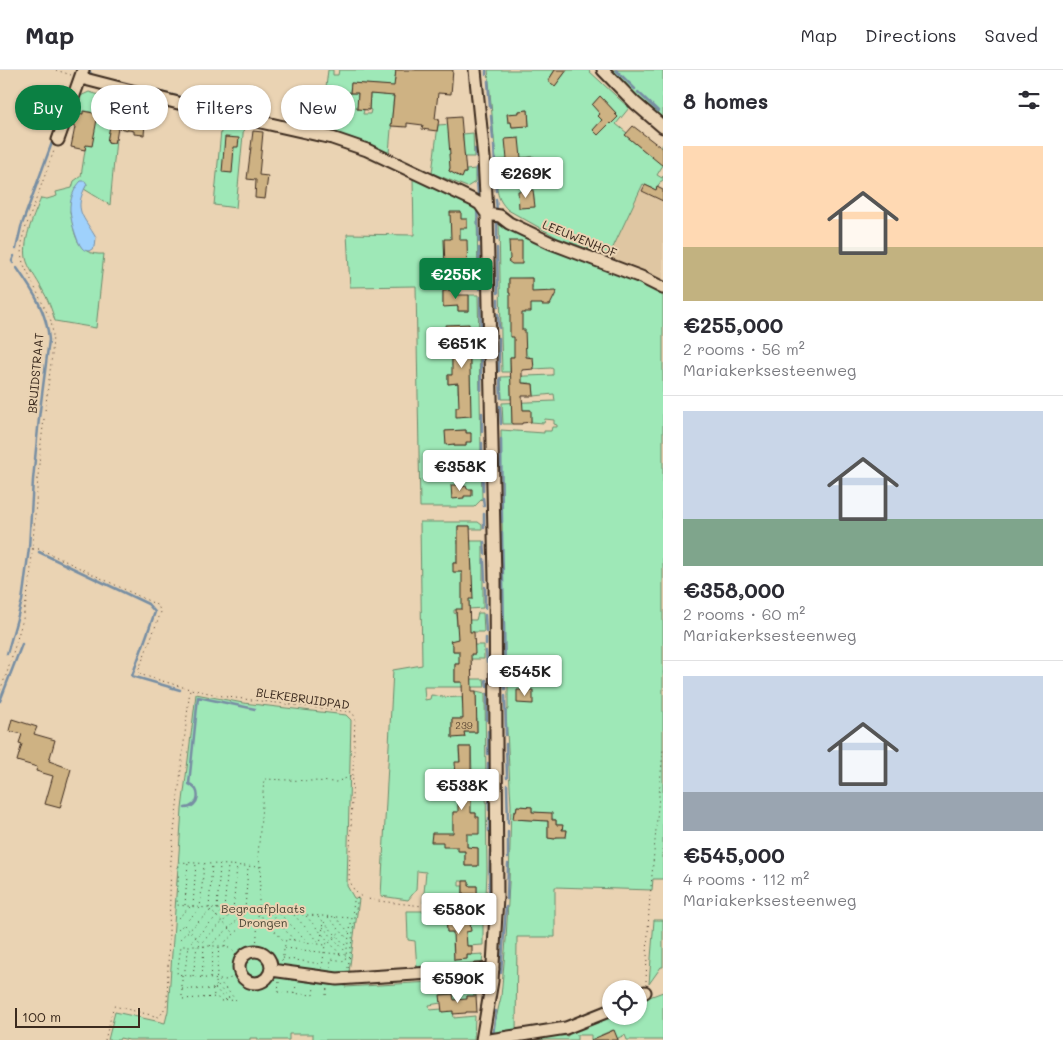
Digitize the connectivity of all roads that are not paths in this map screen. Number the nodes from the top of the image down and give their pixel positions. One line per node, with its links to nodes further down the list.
1 (475, 70): 6 (street)
2 (603, 70): 4 (street)
3 (82, 74): 5 (street); 6 (street, LEEUWENHOF)
4 (663, 128)
5 (58, 140)
6 (487, 214): 7 (street, LEEUWENHOF); 8 (street)
7 (663, 288)
8 (493, 969): 9 (street); 11 (street)
9 (271, 970): 9 (street)
10 (602, 1014): 12 (street)
11 (482, 1040)
12 (490, 1040)

